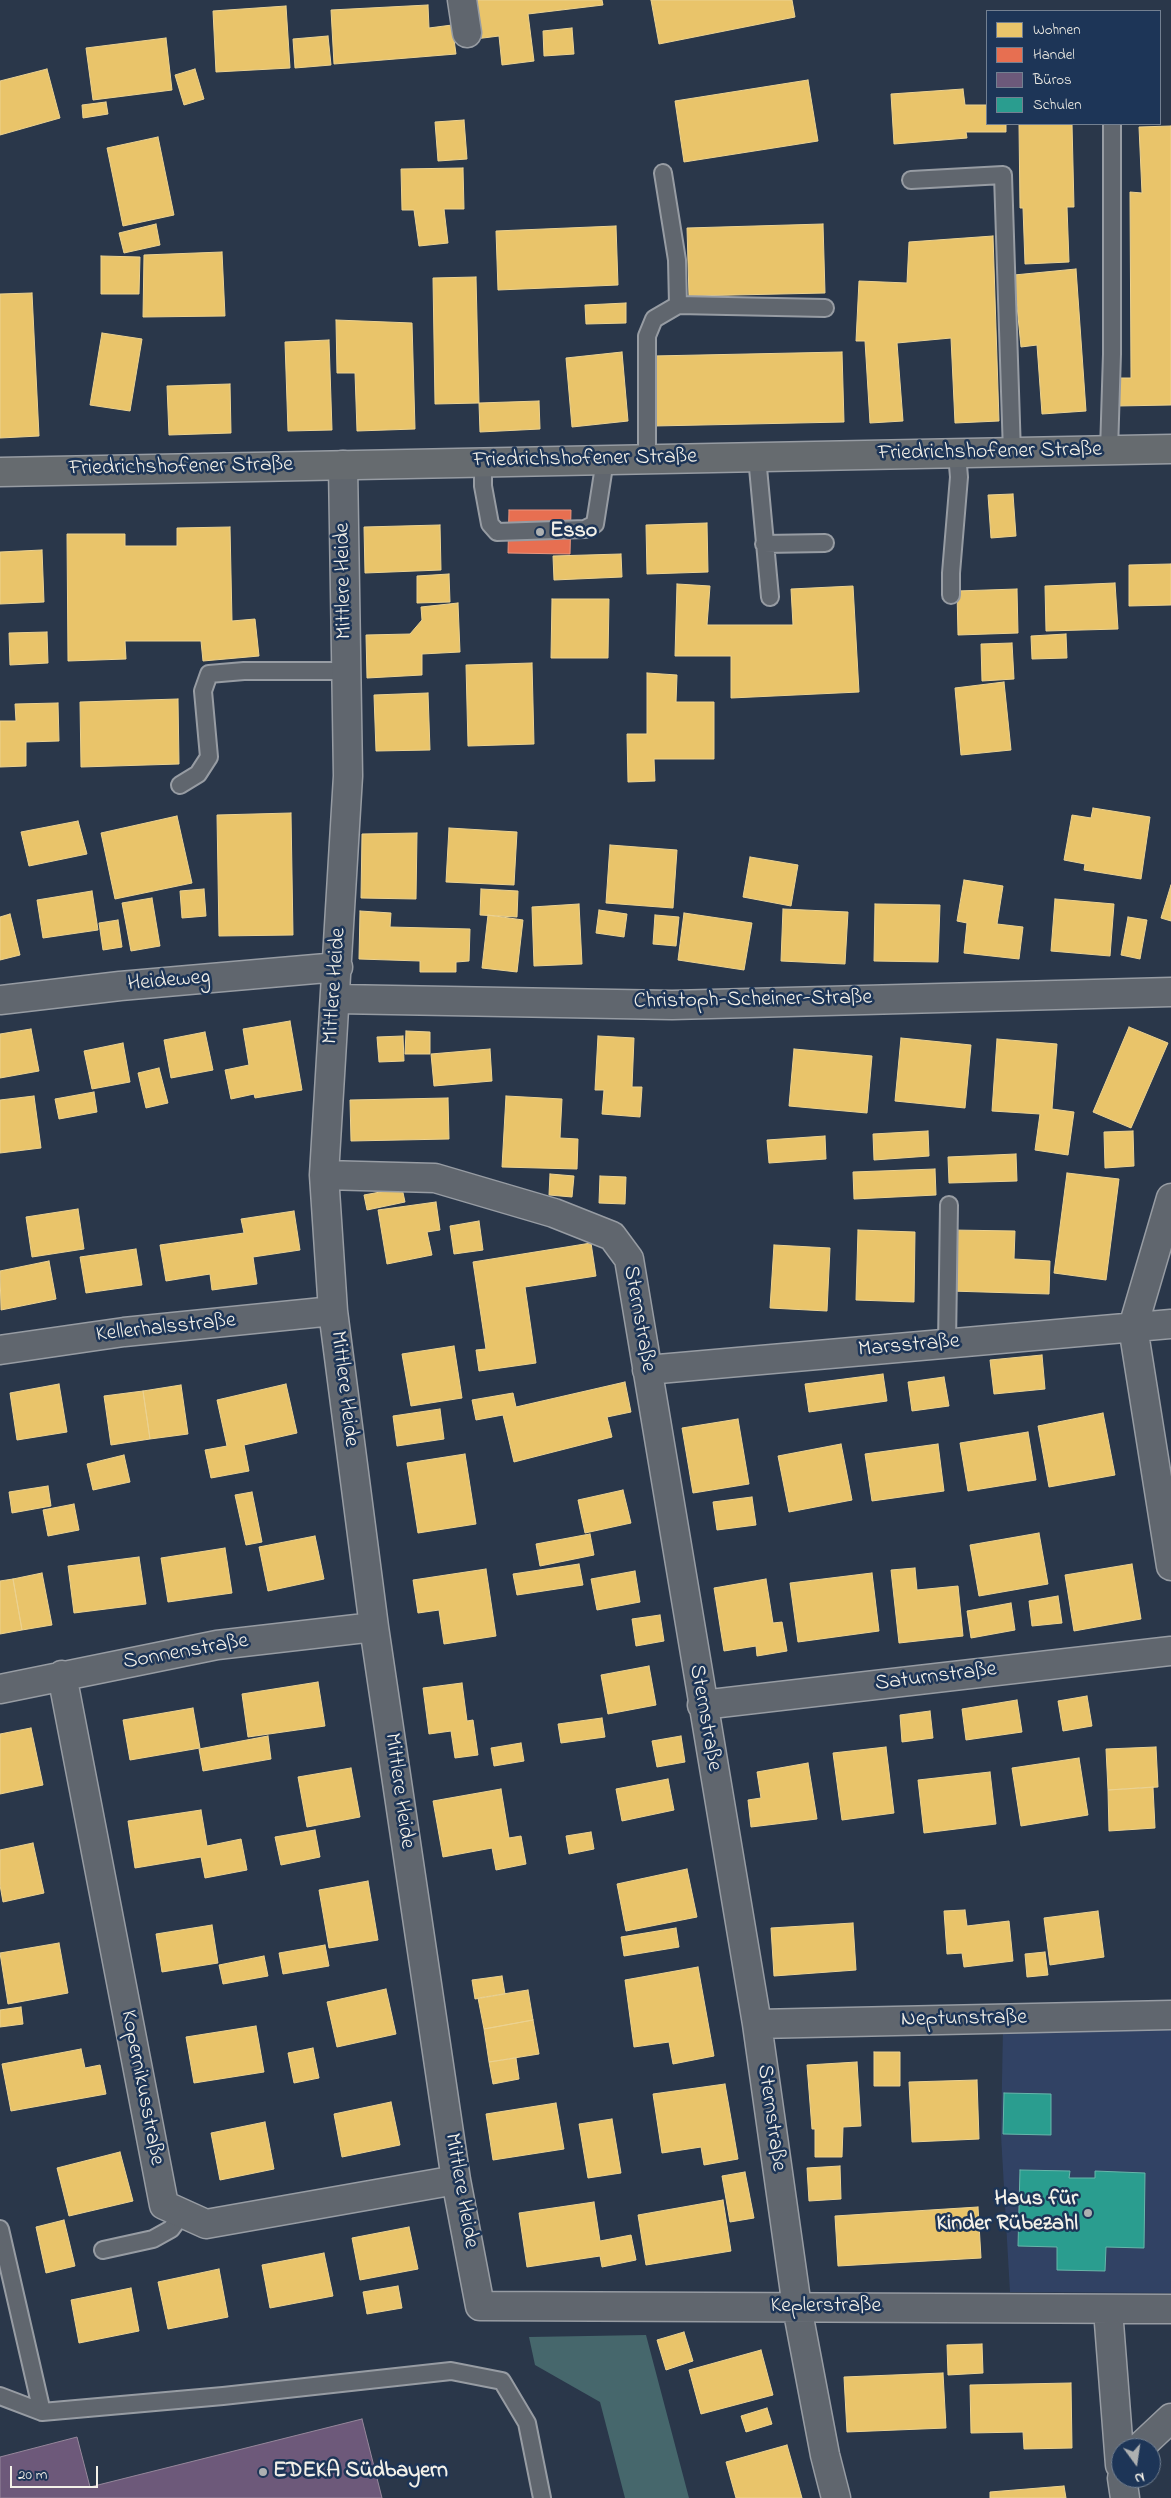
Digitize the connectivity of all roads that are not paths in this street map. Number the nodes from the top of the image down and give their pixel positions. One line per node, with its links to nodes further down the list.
1 (462, 0): 2 (street)
2 (467, 33)
3 (1112, 125): 9 (lane)
4 (663, 173): 6 (lane)
5 (912, 180): 10 (lane)
6 (678, 305): 7 (lane); 14 (lane)
7 (825, 308)
8 (1171, 450): 9 (main road, Friedrichshofener Straße)
9 (1109, 451): 10 (main road, Friedrichshofener Straße)
10 (1012, 452): 11 (main road, Friedrichshofener Straße)
11 (957, 454): 12 (main road, Friedrichshofener Straße); 20 (lane)
12 (757, 457): 14 (main road, Friedrichshofener Straße); 19 (lane)
13 (605, 460): 14 (main road, Friedrichshofener Straße); 15 (main road, Friedrichshofener Straße); 15 (lane)
14 (647, 460)
15 (483, 462): 16 (main road, Friedrichshofener Straße)
16 (344, 465): 17 (main road, Friedrichshofener Straße); 22 (street, Mittlere Heide)
17 (0, 472)
18 (825, 543): 19 (lane)
19 (764, 544): 21 (lane)
20 (951, 595)
21 (770, 597)
22 (346, 671): 23 (lane); 24 (street, Mittlere Heide)
23 (180, 785)
24 (338, 967): 26 (street, Mittlere Heide); 27 (street, Heideweg)
25 (1171, 992): 26 (street, Christoph-Scheiner-Straße)
26 (336, 999): 28 (street, Mittlere Heide)
27 (0, 1000)
28 (324, 1175): 31 (street, Mittlere Heide); 36 (street, Sternstraße)
29 (1171, 1198): 33 (street)
30 (949, 1205): 34 (lane)
31 (333, 1312): 35 (street, Kellerhalsstraße); 38 (street, Mittlere Heide)
32 (1171, 1324): 33 (street, Marsstraße)
33 (1133, 1327): 34 (street, Marsstraße); 37 (street)
34 (947, 1344): 36 (street, Marsstraße)
35 (0, 1350)
36 (647, 1370): 42 (street, Sternstraße)
37 (1171, 1566)
38 (374, 1628): 40 (street, Sonnenstraße); 45 (street, Mittlere Heide)
39 (1171, 1651): 42 (street, Saturnstraße)
40 (62, 1675): 41 (street, Sonnenstraße); 46 (street, Kopernikusstraße)
41 (0, 1689)
42 (702, 1705): 44 (street, Sternstraße)
43 (1171, 2015): 44 (street, Neptunstraße)
44 (756, 2024): 50 (street, Sternstraße)
45 (456, 2180): 46 (street, Kopernikusstraße); 49 (street, Mittlere Heide)
46 (182, 2214): 48 (lane)
47 (0, 2229): 54 (lane)
48 (103, 2250)
49 (480, 2306): 50 (street, Keplerstraße)
50 (797, 2307): 52 (street, Keplerstraße); 59 (street, Sternstraße)
51 (1171, 2309): 52 (street, Keplerstraße)
52 (1108, 2310): 56 (street)
53 (0, 2396): 54 (lane)
54 (42, 2412): 58 (lane)
55 (1171, 2418): 57 (street)
56 (1119, 2438)
57 (1150, 2438)
58 (542, 2498)
59 (836, 2498)

